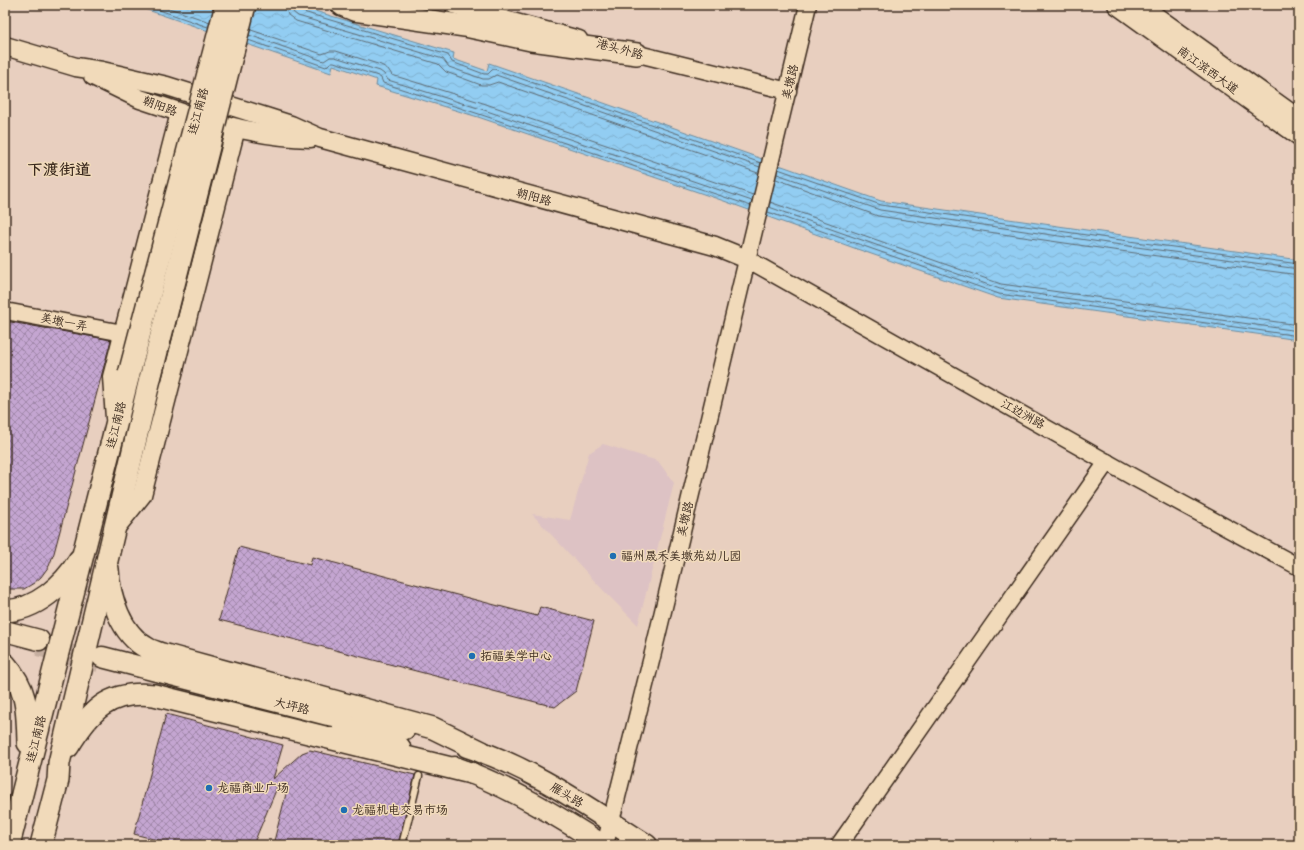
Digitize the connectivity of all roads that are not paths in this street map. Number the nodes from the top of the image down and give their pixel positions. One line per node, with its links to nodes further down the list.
1 (226, 5): 22 (highway, 连江南路, bridge)
2 (245, 5): 24 (highway, 连江南路, bridge)
3 (342, 5): 9 (highway)
4 (453, 5): 9 (street, 港头外路)
5 (808, 5): 11 (street, 美墩路)
6 (1117, 5): 15 (main road, 南江滨西大道)
7 (1140, 5): 13 (main road, 南江滨西大道)
8 (5, 46): 10 (main road, 朝阳路)
9 (637, 54): 11 (street, 港头外路)
10 (76, 67): 12 (main road, 朝阳路); 16 (main road, 朝阳路)
11 (788, 90): 19 (street, 美墩路)
12 (180, 113): 14 (main road, 朝阳路); 17 (main road)
13 (1299, 119)
14 (236, 128): 16 (main road, 朝阳路); 18 (main road)
15 (1299, 136)
16 (320, 138): 19 (main road, 朝阳路)
17 (168, 158): 18 (main road); 21 (main road)
18 (225, 172): 24 (main road)
19 (747, 259): 23 (street, 江边洲路); 37 (street, 美墩路)
20 (5, 311): 21 (street, 美墩一弄)
21 (123, 333): 22 (main road)
22 (116, 425): 25 (highway, 连江南路)
23 (1107, 462): 27 (street, 江边洲路); 43 (street)
24 (112, 533): 26 (highway, 连江南路)
25 (84, 553): 28 (highway); 34 (highway, 连江南路)
26 (108, 555): 32 (highway); 33 (highway, 连江南路)
27 (1299, 567)
28 (5, 611)
29 (5, 631): 30 (main road)
30 (5, 638)
31 (5, 664): 34 (highway)
32 (482, 752): 35 (main road, 大坪路); 37 (main road, 雁头路)
33 (59, 764): 35 (highway); 39 (highway, 连江南路)
34 (29, 766): 38 (highway, 连江南路)
35 (471, 773): 41 (main road, 雁头路)
36 (419, 776): 40 (lane)
37 (611, 822): 41 (street, 美墩路); 42 (main road, 雁头路)
38 (9, 845)
39 (41, 845)
40 (402, 845)
41 (604, 845)
42 (648, 845)
43 (839, 845)

